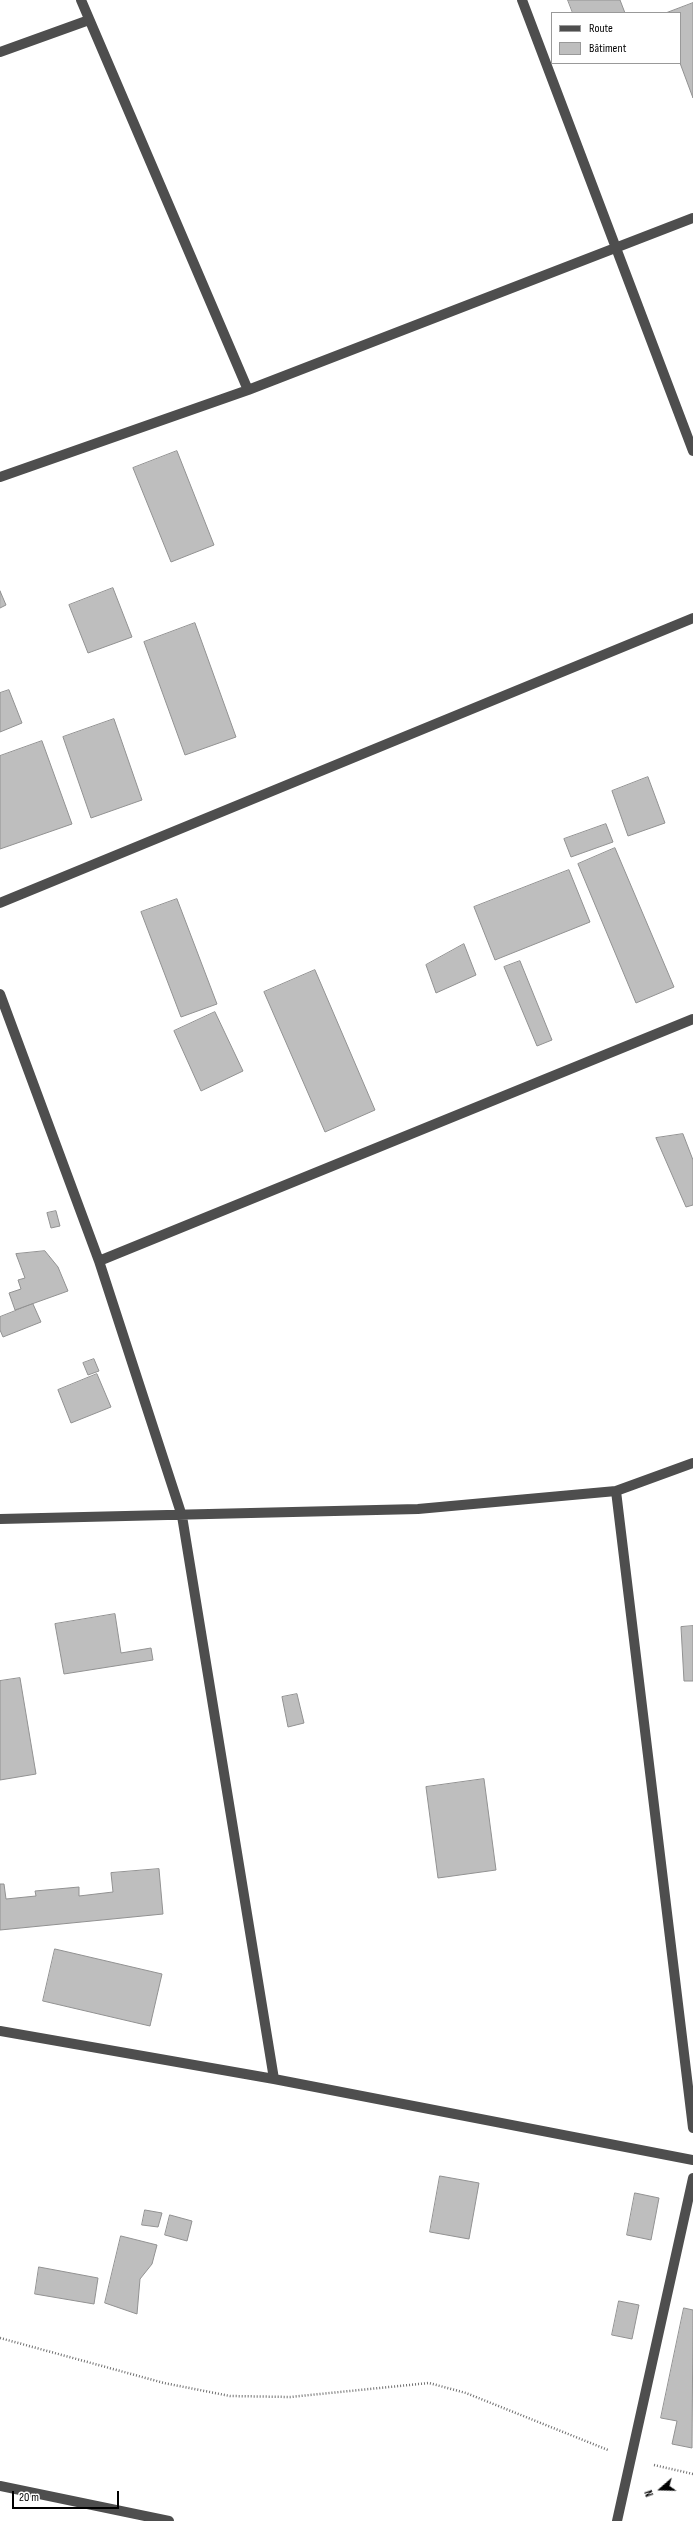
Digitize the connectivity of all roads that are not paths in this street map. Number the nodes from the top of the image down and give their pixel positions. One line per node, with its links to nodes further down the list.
1 (81, 0): 3 (street)
2 (522, 0): 6 (street)
3 (89, 20): 4 (street); 7 (street)
4 (0, 52)
5 (693, 218): 6 (street)
6 (615, 250): 7 (street); 8 (street)
7 (248, 390): 9 (street)
8 (693, 451)
9 (0, 477)
10 (693, 618): 11 (street)
11 (0, 903)
12 (0, 994): 14 (street)
13 (693, 1019): 14 (street)
14 (99, 1261): 17 (street)
15 (693, 1463): 16 (street)
16 (616, 1491): 17 (street); 21 (street)
17 (182, 1516): 18 (street); 20 (street)
18 (0, 1519)
19 (0, 2031): 20 (street)
20 (274, 2079): 22 (street)
21 (693, 2128)
22 (693, 2160)
23 (693, 2178): 27 (street)
24 (0, 2486): 25 (street)
25 (133, 2517): 26 (street)
26 (168, 2521)
27 (617, 2521)

